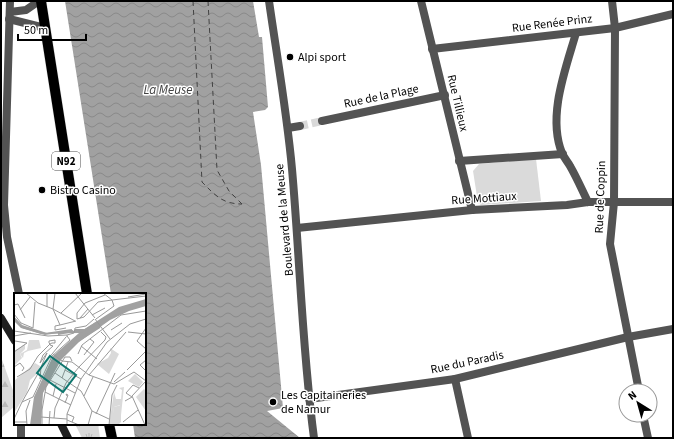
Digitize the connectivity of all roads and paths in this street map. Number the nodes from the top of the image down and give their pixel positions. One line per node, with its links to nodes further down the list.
1 (10, 1): 7 (street)
2 (40, 1): 7 (street); 8 (main road, N92)
3 (270, 1): 15 (street, Boulevard de la Meuse)
4 (421, 1): 11 (street, Rue Tillieux)
5 (612, 1): 9 (street, Rue de Coppin)
6 (673, 14): 9 (street, Rue Renée Prinz)
7 (10, 16): 8 (street); 23 (street)
8 (45, 28): 24 (main road, N92)
9 (615, 28): 10 (street, Rue Renée Prinz); 19 (street, Rue de Coppin)
10 (576, 33): 11 (street, Rue Renée Prinz); 16 (street)
11 (432, 48): 12 (street, Rue Tillieux)
12 (445, 95): 13 (street, Rue de la Plage); 17 (street, Rue Tillieux)
13 (322, 121)
14 (300, 126): 15 (street)
15 (288, 128): 22 (street, Boulevard de la Meuse)
16 (563, 154): 17 (street); 18 (street)
17 (459, 161): 21 (street, Rue Tillieux)
18 (588, 202): 19 (street, Rue Mottiaux); 21 (street, Rue Mottiaux)
19 (614, 202): 20 (street, Rue Mottiaux); 27 (street, Rue de Coppin)
20 (673, 202)
21 (472, 210): 22 (street, Rue Mottiaux)
22 (297, 228): 31 (street, Boulevard de la Meuse)
23 (18, 293)
24 (87, 293)
25 (1, 318): 28 (main road)
26 (673, 329): 27 (street, Rue du Paradis)
27 (628, 337): 29 (street, Rue du Paradis); 30 (street, Rue de Coppin)
28 (14, 339)
29 (455, 379): 31 (street, Rue du Paradis); 40 (street)
30 (637, 383)
31 (309, 399): 39 (street, Boulevard de la Meuse)
32 (645, 423): 41 (street)
33 (21, 425): 36 (street)
34 (62, 425): 37 (main road)
35 (109, 425): 38 (main road)
36 (21, 438)
37 (68, 438)
38 (112, 438)
39 (314, 438)
40 (468, 438)
41 (648, 438)

